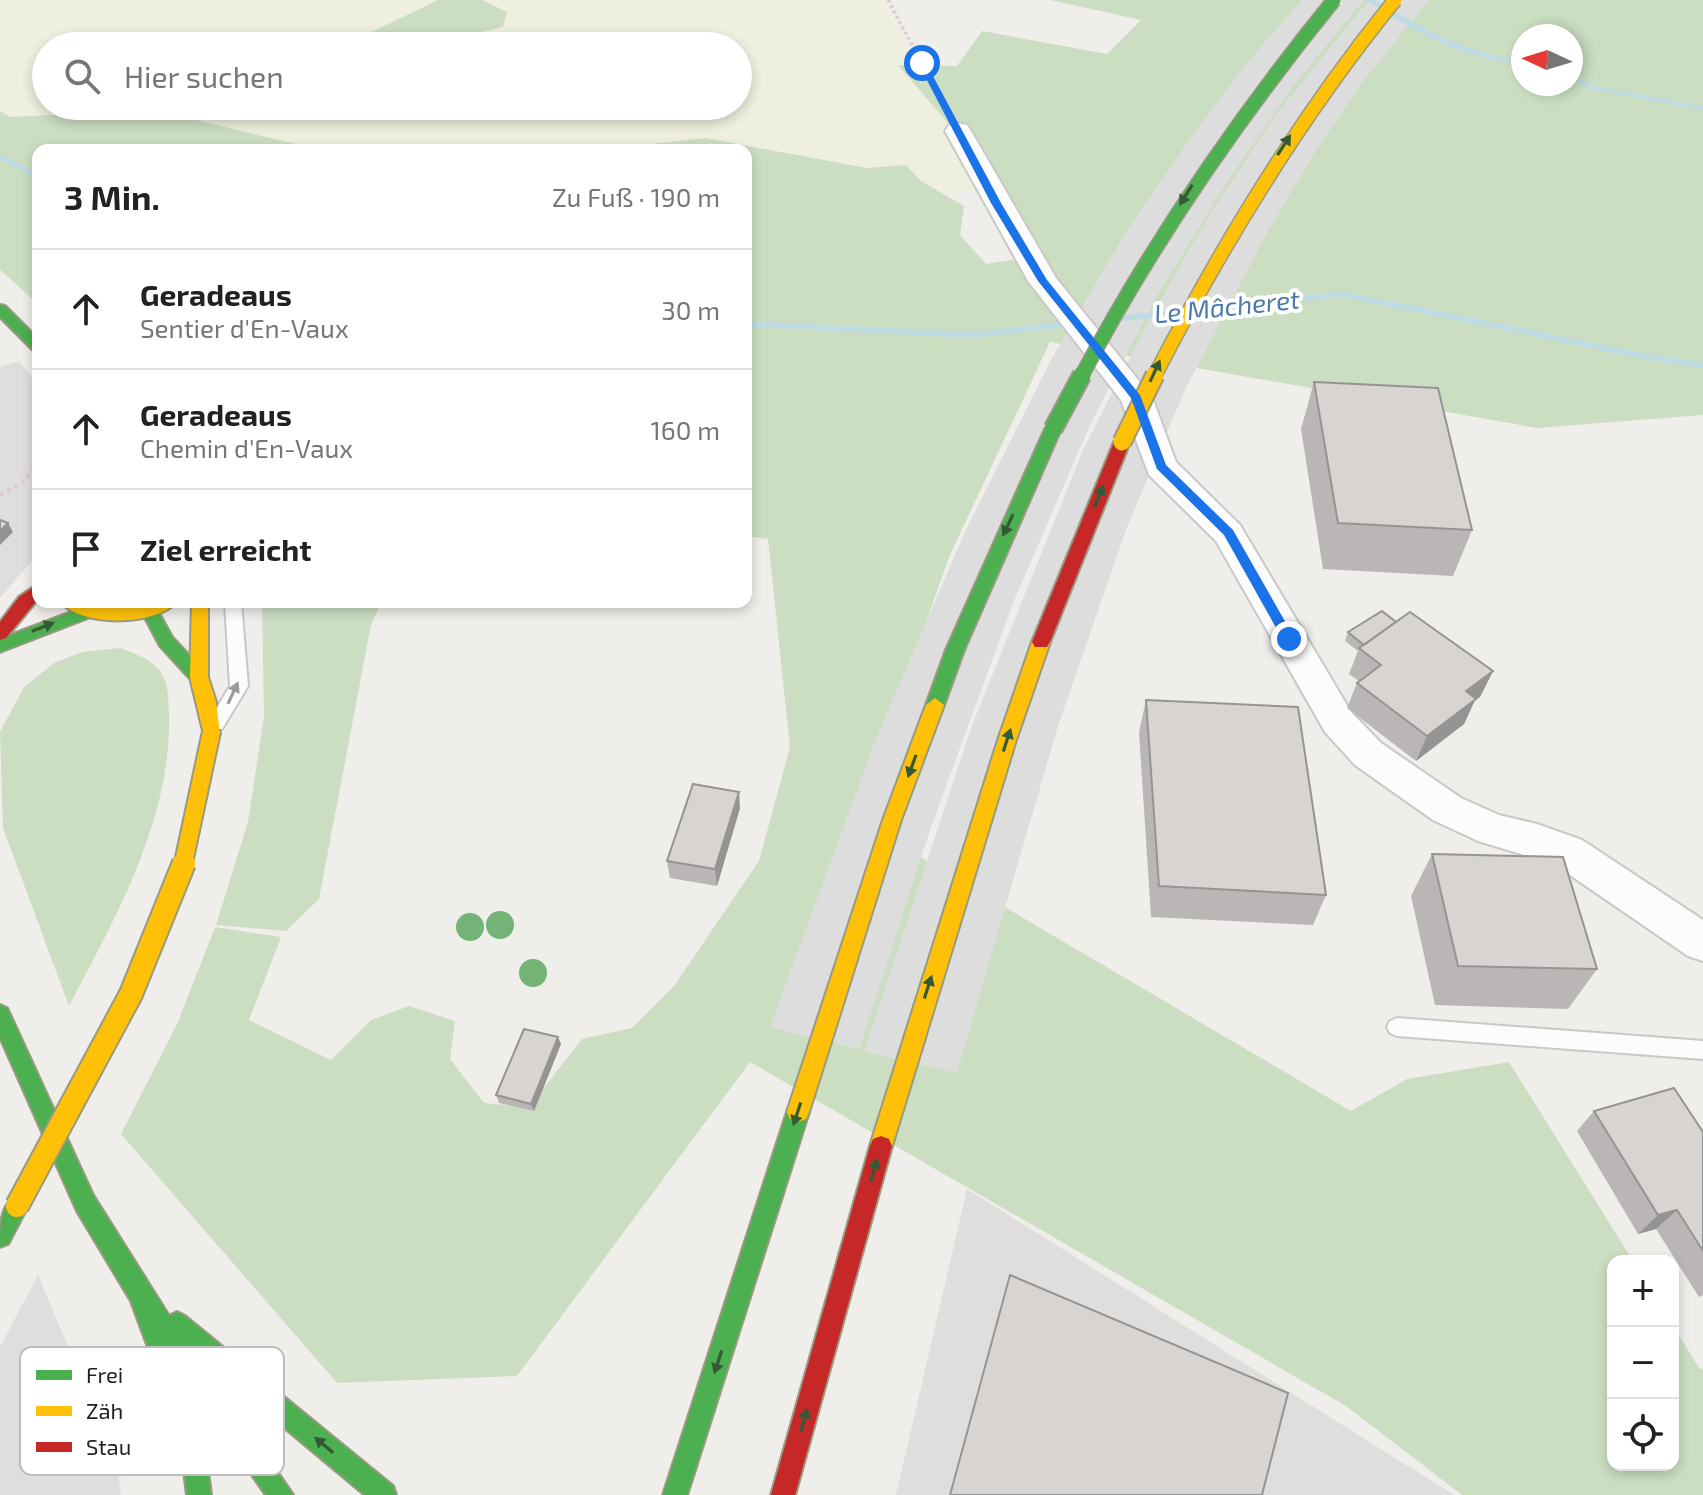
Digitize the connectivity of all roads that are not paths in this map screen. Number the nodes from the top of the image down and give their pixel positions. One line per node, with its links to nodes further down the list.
1 (1334, 0): 32 (main road, one-way to 32, bridge)
2 (1395, 0): 33 (main road, one-way to 2, bridge)
3 (958, 131): 17 (street)
4 (0, 309): 5 (main road)
5 (32, 341)
6 (32, 595): 13 (main road)
7 (80, 608): 12 (main road)
8 (154, 608): 11 (main road)
9 (200, 608): 15 (main road)
10 (234, 608): 16 (lane, one-way to 10)
11 (149, 610): 12 (main road); 15 (main road)
12 (87, 612): 14 (main road, one-way to 12)
13 (0, 634)
14 (0, 646)
15 (199, 677): 16 (main road)
16 (211, 734): 21 (main road, bridge)
17 (1703, 943)
18 (0, 1014): 22 (main road)
19 (1397, 1027): 20 (lane)
20 (1703, 1050)
21 (0, 1236)
22 (140, 1295): 23 (main road); 24 (main road); 25 (main road, one-way to 22)
23 (160, 1347)
24 (177, 1347)
25 (203, 1347)
26 (284, 1413): 31 (main road, one-way to 26)
27 (196, 1475): 29 (main road)
28 (267, 1475): 30 (main road)
29 (199, 1495)
30 (281, 1495)
31 (384, 1495)
32 (675, 1495)
33 (783, 1495)

